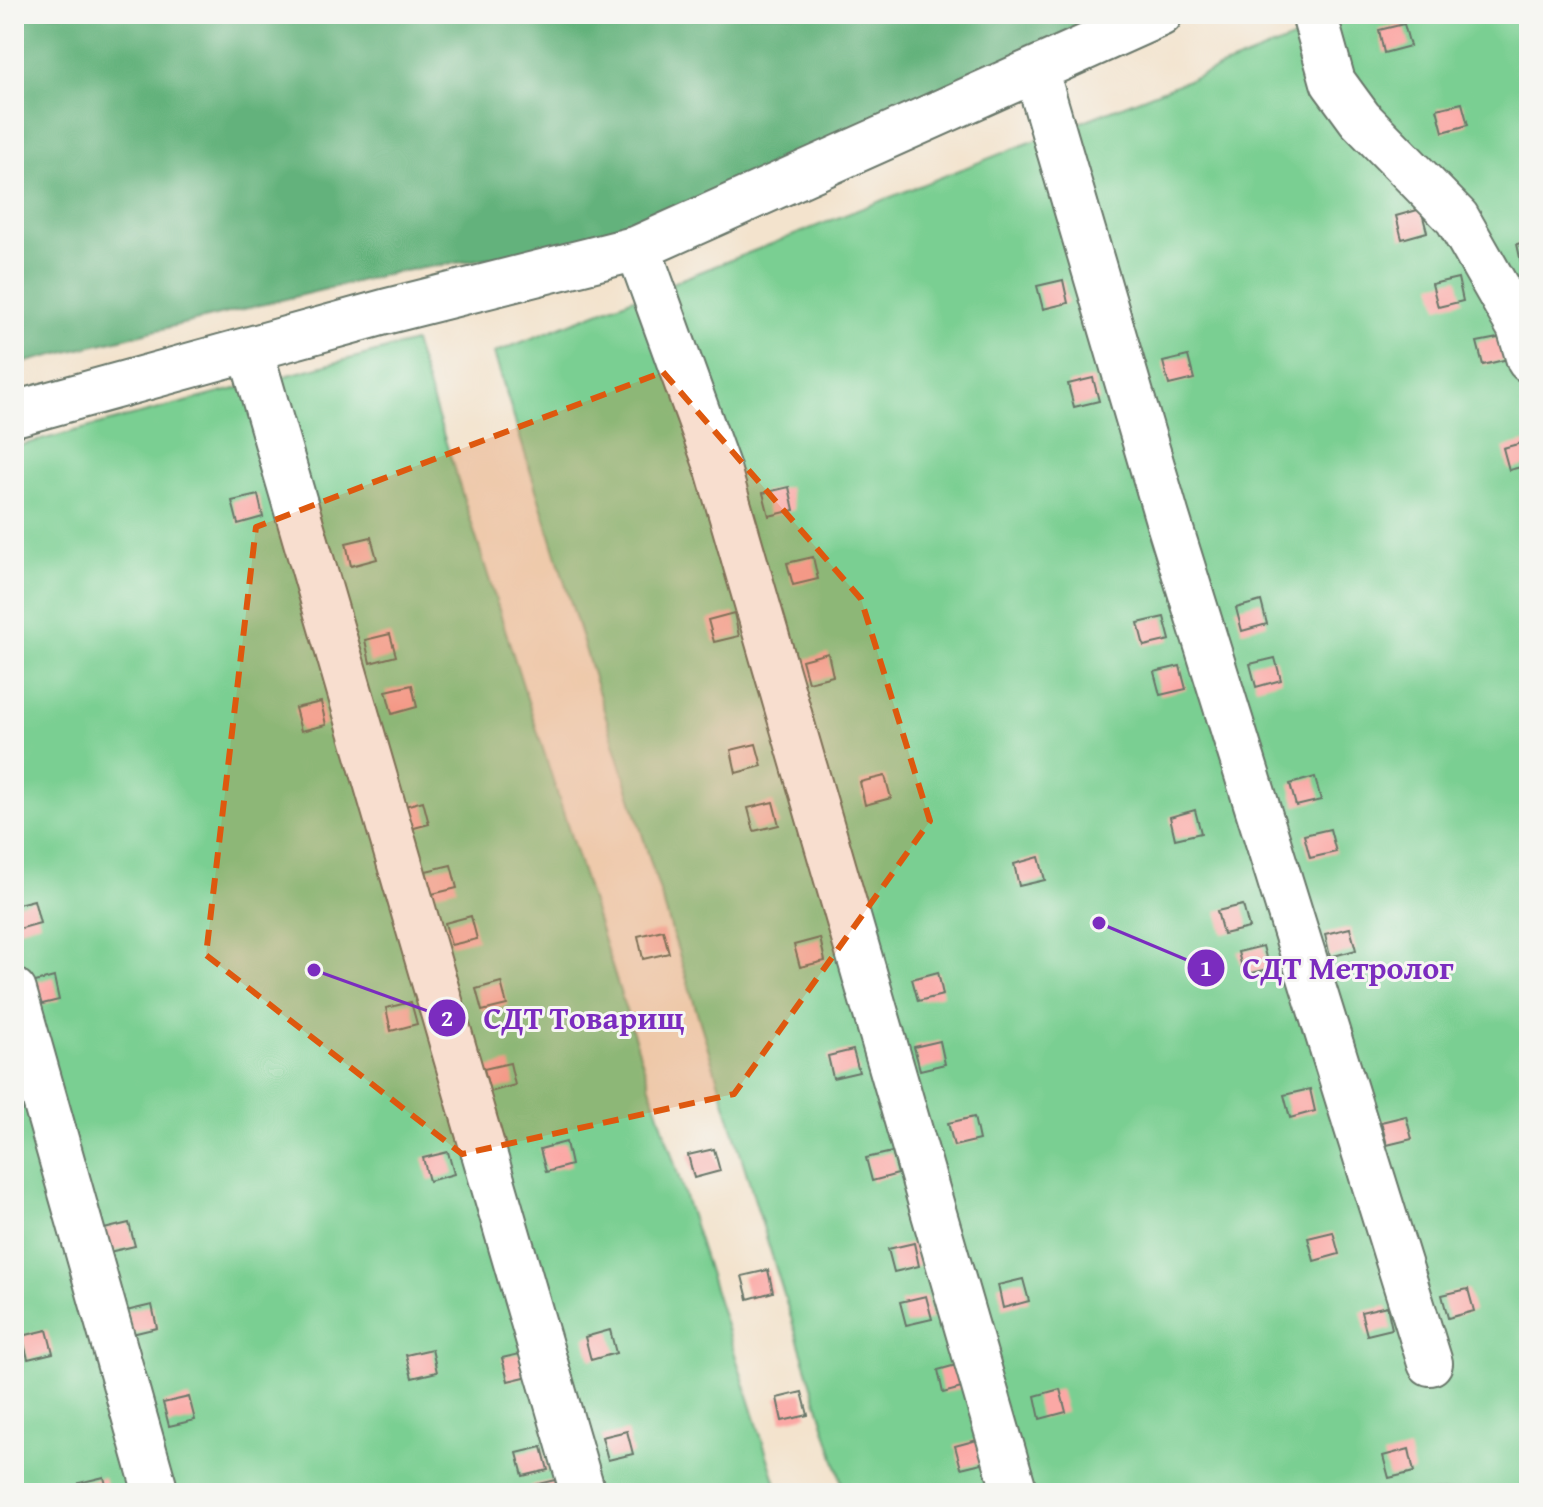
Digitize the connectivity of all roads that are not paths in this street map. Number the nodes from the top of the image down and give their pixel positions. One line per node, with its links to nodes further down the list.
1 (1160, 14): 3 (street)
2 (1314, 14): 6 (street)
3 (1036, 71): 4 (street); 9 (street)
4 (638, 248): 5 (street); 12 (street)
5 (250, 349): 7 (street); 11 (street)
6 (1529, 360)
7 (14, 414)
8 (14, 991): 10 (street)
9 (1430, 1363)
10 (156, 1493)
11 (583, 1493)
12 (1015, 1493)

